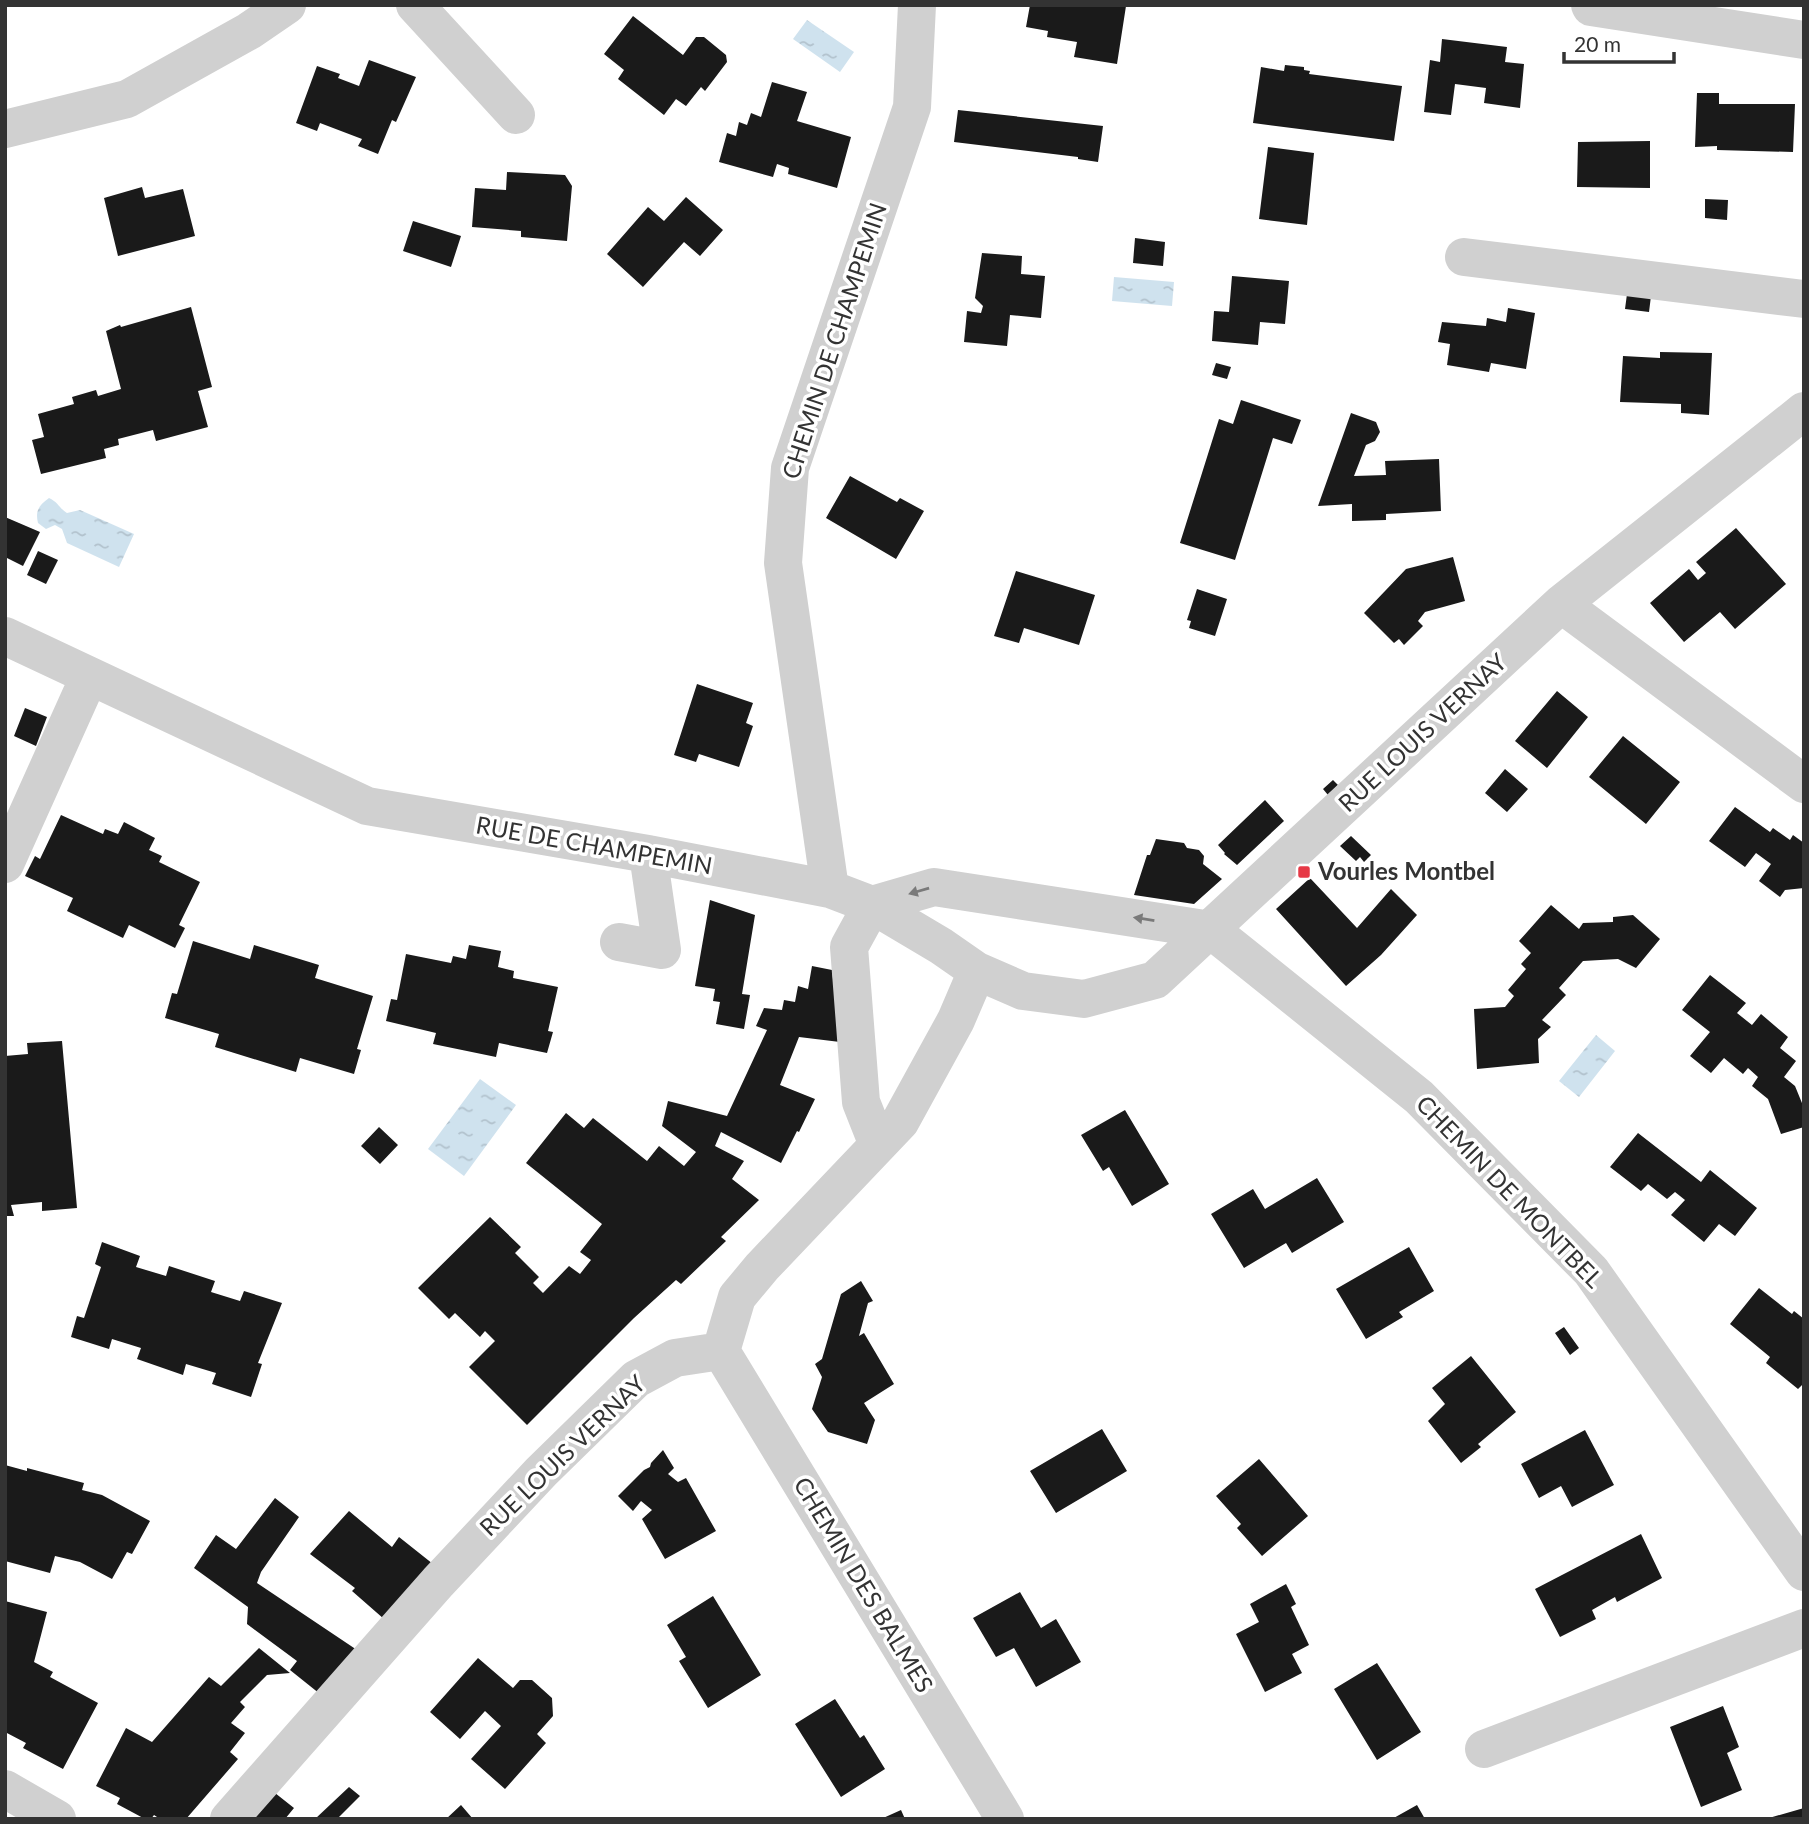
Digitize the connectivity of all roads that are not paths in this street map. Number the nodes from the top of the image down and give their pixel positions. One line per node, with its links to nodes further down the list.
1 (287, 5): 7 (street)
2 (415, 5): 6 (street)
3 (916, 5): 17 (street, CHEMIN DE CHAMPEMIN)
4 (1590, 5): 5 (street)
5 (1804, 40)
6 (516, 115)
7 (5, 129)
8 (1464, 257): 9 (street)
9 (1804, 299)
10 (1804, 411): 11 (street, RUE LOUIS VERNAY)
11 (1561, 604): 14 (street); 19 (street, RUE LOUIS VERNAY)
12 (5, 636): 13 (street, RUE DE CHAMPEMIN)
13 (89, 677): 15 (street, RUE DE CHAMPEMIN); 16 (street)
14 (1804, 784)
15 (648, 854): 17 (street, RUE DE CHAMPEMIN); 20 (street)
16 (5, 864)
17 (830, 889): 18 (street, RUE DE CHAMPEMIN)
18 (872, 905): 19 (street, one-way to 18); 21 (street, RUE DE CHAMPEMIN); 22 (street)
19 (1211, 930): 21 (street, RUE LOUIS VERNAY); 24 (street, CHEMIN DE MONTBEL)
20 (619, 942)
21 (977, 971): 22 (street)
22 (878, 1145): 23 (street)
23 (721, 1351): 30 (street, RUE LOUIS VERNAY); 31 (street, CHEMIN DES BALMES)
24 (1793, 1533): 25 (street, CHEMIN DE MONTBEL)
25 (1804, 1572)
26 (1804, 1628): 27 (street)
27 (1484, 1749)
28 (5, 1789): 29 (street)
29 (57, 1819)
30 (229, 1819)
31 (1005, 1819)

